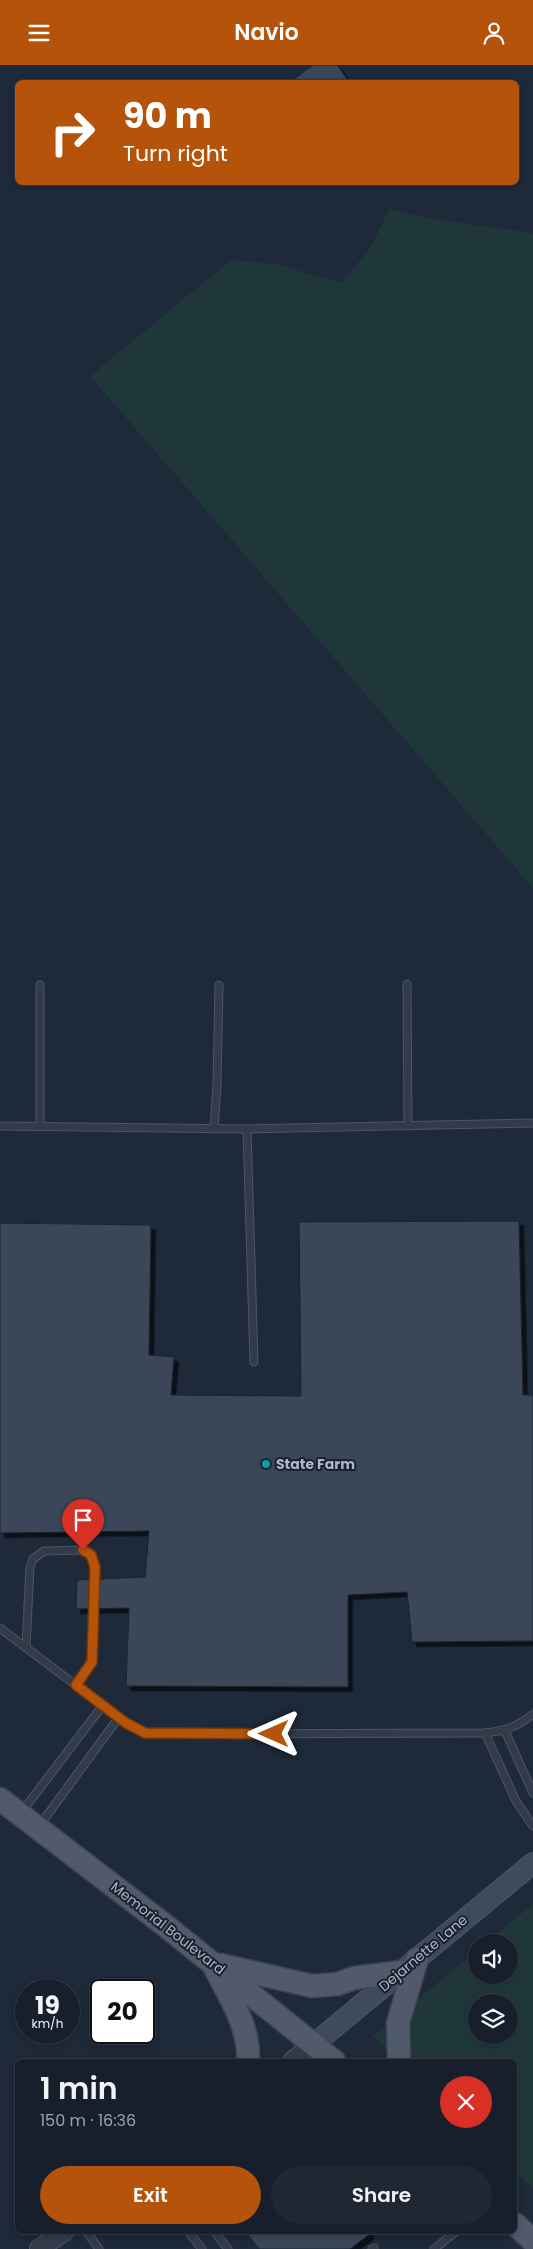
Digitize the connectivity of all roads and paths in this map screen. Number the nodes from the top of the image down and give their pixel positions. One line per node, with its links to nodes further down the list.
1 (407, 984): 6 (lane)
2 (40, 985): 7 (lane)
3 (219, 985): 8 (lane)
4 (533, 1123): 6 (lane)
5 (0, 1126): 7 (lane)
6 (408, 1126): 9 (lane)
7 (40, 1127): 8 (lane)
8 (214, 1129): 9 (lane)
9 (247, 1129): 10 (lane)
10 (254, 1362)
11 (0, 1628): 12 (lane)
12 (26, 1647): 13 (lane); 13 (lane)
13 (76, 1685): 14 (lane)
14 (103, 1705): 16 (lane); 21 (lane)
15 (533, 1714): 17 (lane)
16 (119, 1717): 18 (lane); 23 (lane)
17 (504, 1731): 18 (lane); 19 (lane)
18 (485, 1733): 22 (lane)
19 (533, 1793)
20 (0, 1799): 21 (main road, Memorial Boulevard)
21 (20, 1814): 23 (main road, Memorial Boulevard)
22 (533, 1826)
23 (38, 1828): 25 (main road, Memorial Boulevard)
24 (533, 1863): 26 (main road, Dejarnette Lane)
25 (213, 1963): 26 (main road); 27 (main road, Memorial Boulevard); 28 (main road)
26 (409, 1965): 27 (main road, Dejarnette Lane); 31 (main road)
27 (314, 2044): 29 (street); 30 (main road, Memorial Boulevard)
28 (248, 2059)
29 (295, 2059)
30 (332, 2059)
31 (400, 2059)
32 (517, 2226): 38 (main road)
33 (61, 2234): 39 (street)
34 (88, 2234): 40 (lane)
35 (190, 2234): 41 (lane)
36 (217, 2234): 42 (lane)
37 (453, 2234): 43 (lane)
38 (533, 2241)
39 (39, 2249)
40 (99, 2249)
41 (202, 2249)
42 (228, 2249)
43 (434, 2249)

